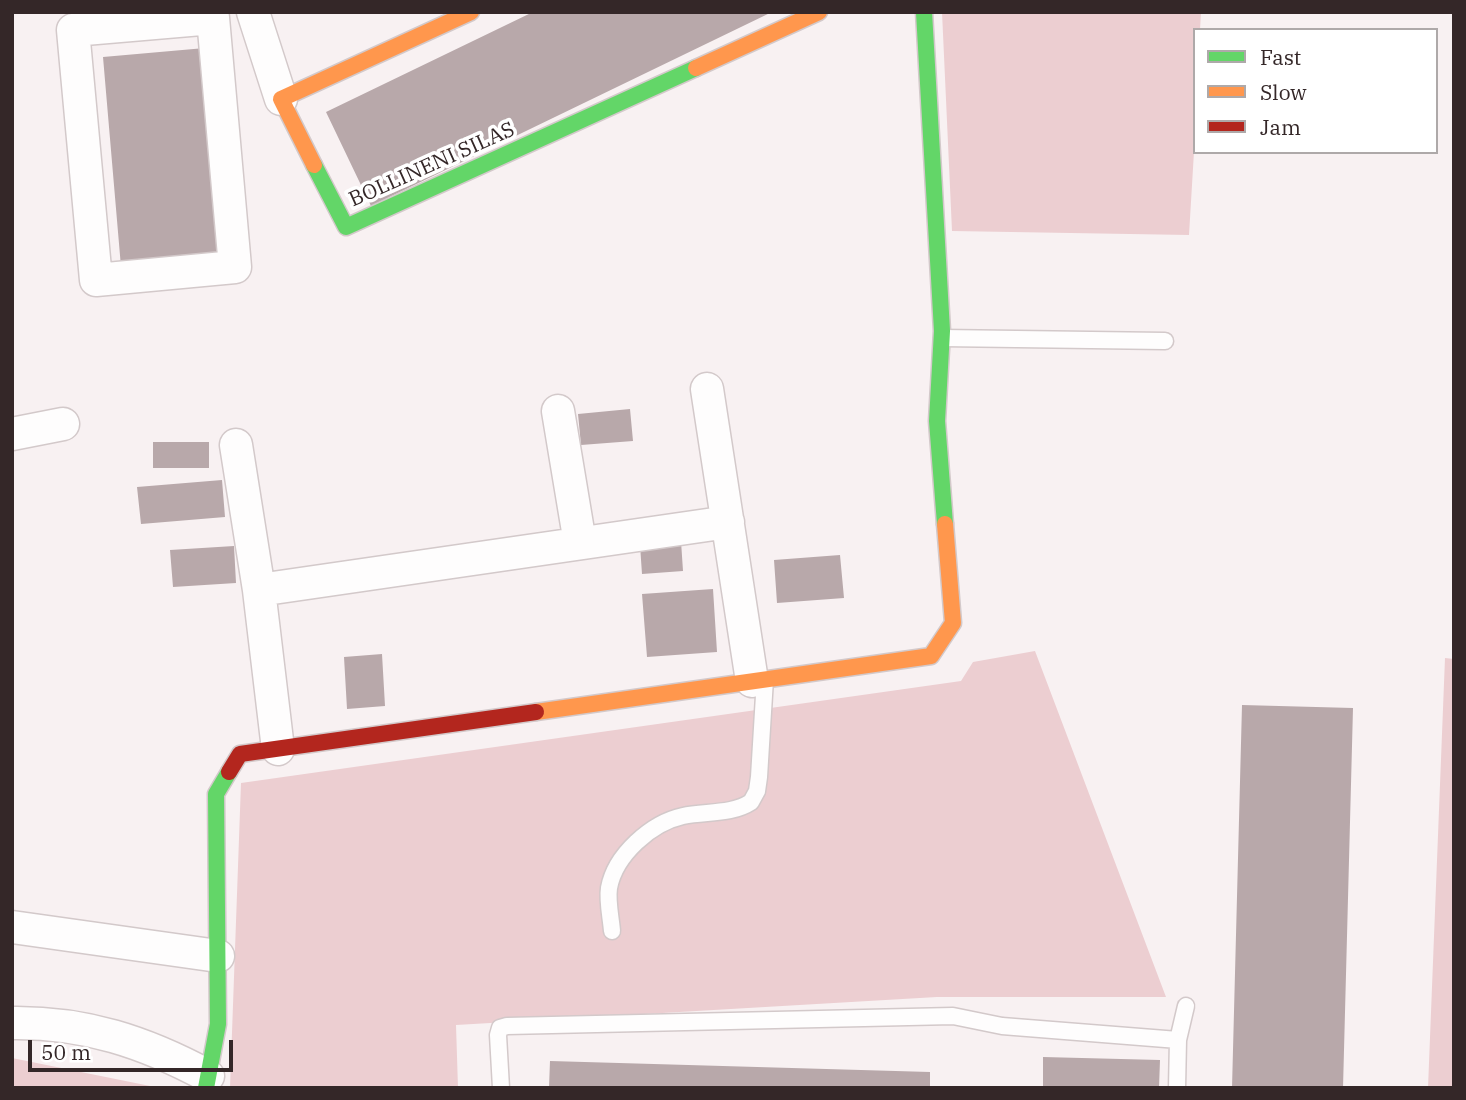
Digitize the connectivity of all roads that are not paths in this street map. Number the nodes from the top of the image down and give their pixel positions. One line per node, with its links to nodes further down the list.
1 (253, 12): 6 (street)
2 (471, 12): 6 (street)
3 (819, 12): 6 (street, BOLLINENI SILAS)
4 (924, 12): 7 (street)
5 (212, 15): 5 (street)
6 (281, 99)
7 (942, 338): 8 (lane); 17 (street)
8 (1164, 341)
9 (707, 389): 14 (street)
10 (558, 411): 15 (street)
11 (63, 424): 12 (street)
12 (12, 434)
13 (236, 445): 16 (street)
14 (728, 522): 15 (street); 17 (street)
15 (580, 543): 16 (street)
16 (259, 590): 18 (street)
17 (758, 680): 18 (street); 20 (lane)
18 (278, 748): 21 (street)
19 (12, 927): 21 (street)
20 (612, 931)
21 (218, 956): 25 (street)
22 (1186, 1006): 24 (lane)
23 (12, 1023): 25 (street)
24 (1178, 1040): 26 (lane); 27 (lane)
25 (207, 1082)
26 (501, 1088)
27 (1177, 1088)

